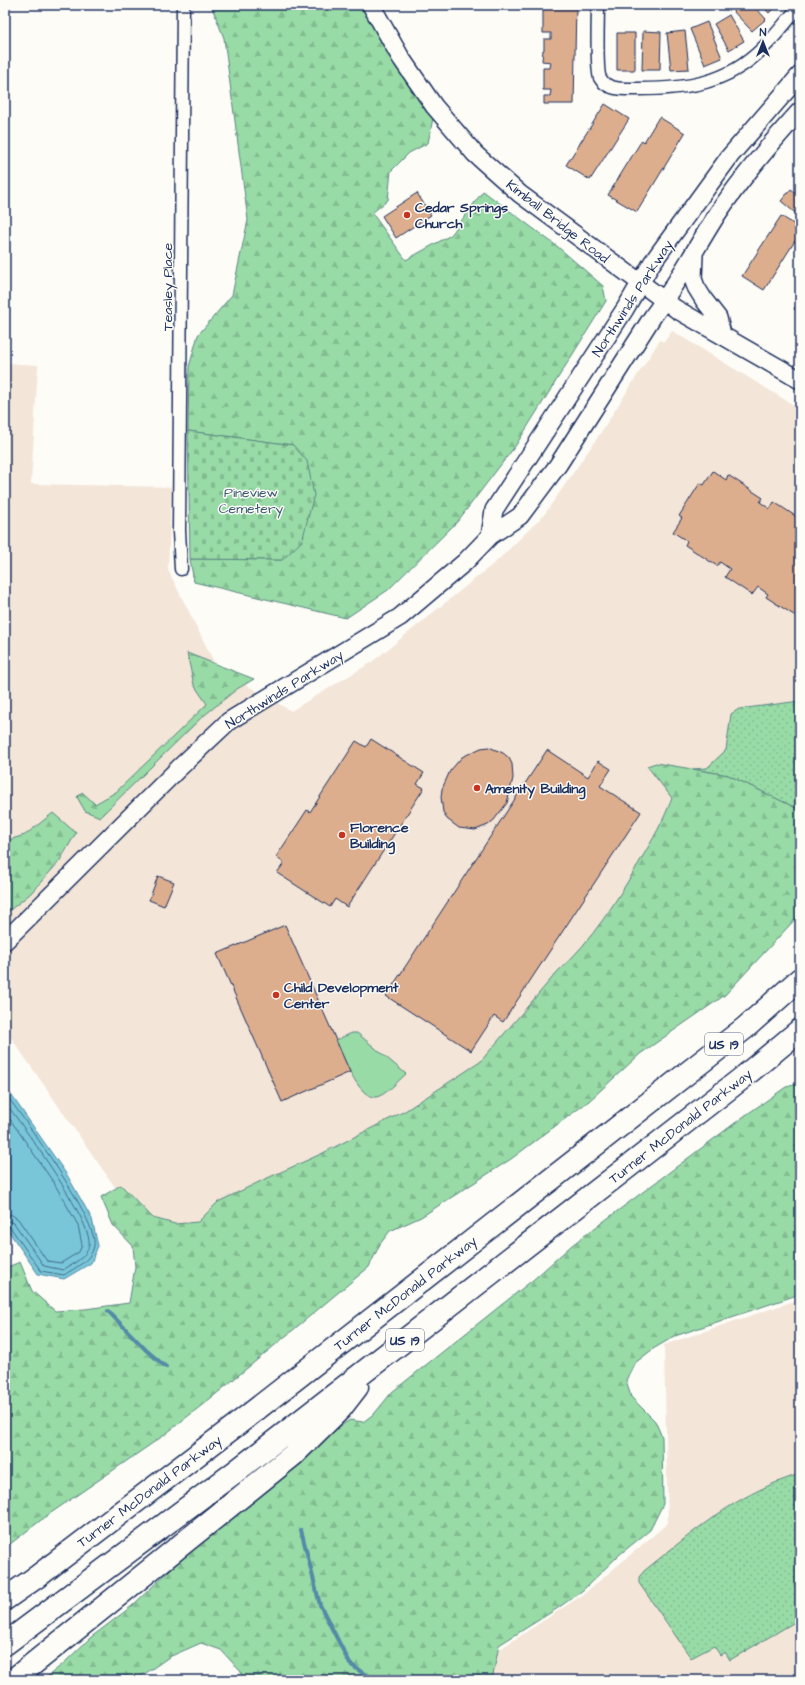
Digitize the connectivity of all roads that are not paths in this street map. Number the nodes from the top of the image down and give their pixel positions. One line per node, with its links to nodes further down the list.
1 (182, 5): 13 (street, Teasley Place)
2 (371, 5): 8 (street, Kimball Bridge Road)
3 (598, 5): 4 (street)
4 (800, 6)
5 (800, 75): 8 (street, Northwinds Parkway)
6 (800, 111): 7 (street, Northwinds Parkway)
7 (694, 253): 9 (street, Northwinds Parkway); 10 (street)
8 (640, 283): 9 (street, Kimball Bridge Road); 12 (street, Northwinds Parkway)
9 (665, 301): 10 (street, Kimball Bridge Road); 12 (street, Northwinds Parkway)
10 (722, 334): 11 (street, Kimball Bridge Road)
11 (800, 380)
12 (490, 536): 14 (street, Northwinds Parkway)
13 (181, 569)
14 (5, 941)
15 (800, 979): 18 (highway, Turner McDonald Parkway / US 19)
16 (800, 1030): 17 (highway, Turner McDonald Parkway / US 19)
17 (371, 1366): 19 (highway, Turner McDonald Parkway / US 19); 20 (highway)
18 (5, 1599)
19 (5, 1644)
20 (13, 1680)

